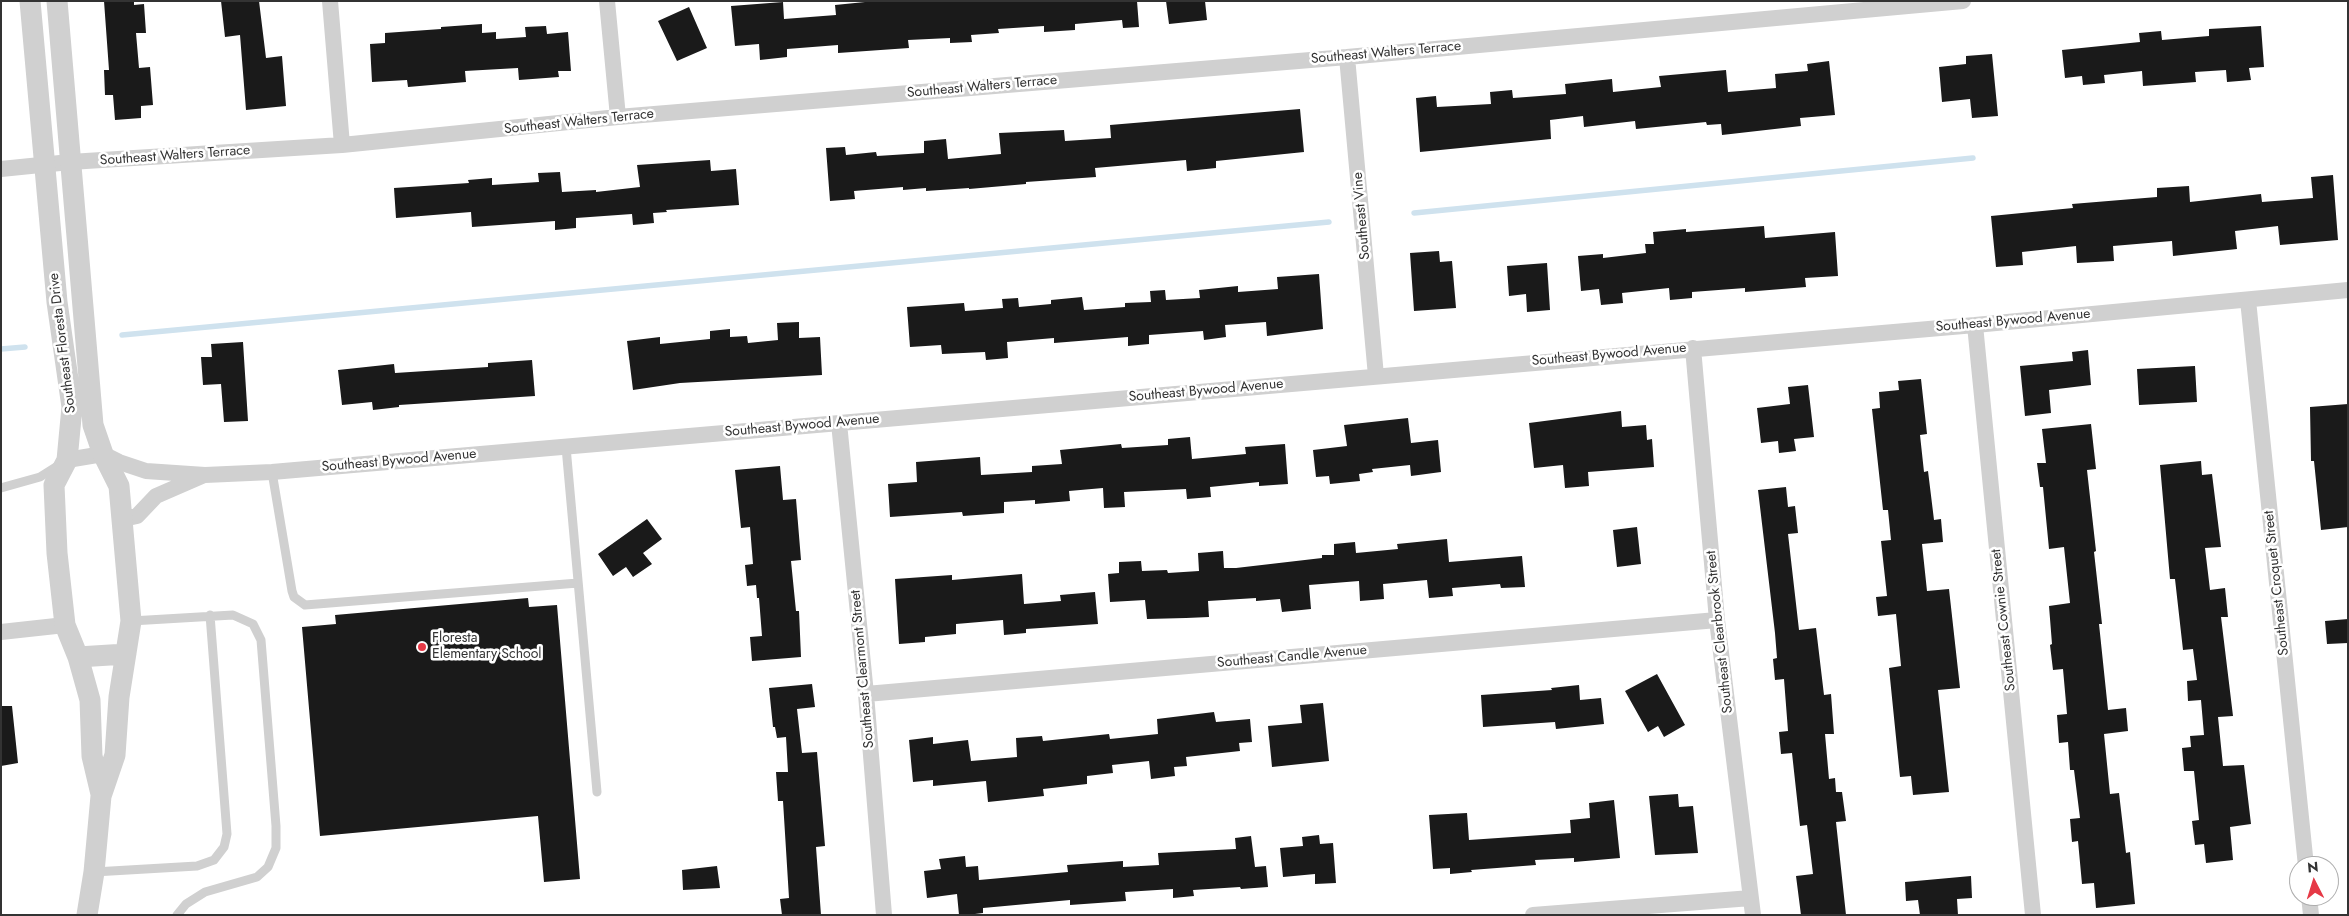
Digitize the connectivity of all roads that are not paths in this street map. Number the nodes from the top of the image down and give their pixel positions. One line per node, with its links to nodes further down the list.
1 (30, 1): 11 (street, Southeast Floresta Drive)
2 (57, 1): 10 (street, Southeast Floresta Drive)
3 (330, 1): 9 (street)
4 (606, 1): 8 (street)
5 (1963, 1): 6 (street, Southeast Walters Terrace)
6 (1844, 6): 7 (street, Southeast Walters Terrace)
7 (1346, 57): 8 (street, Southeast Walters Terrace); 17 (street, Southeast Vine)
8 (618, 117): 9 (street, Southeast Walters Terrace)
9 (342, 145): 10 (street, Southeast Walters Terrace)
10 (70, 162): 11 (street, Southeast Walters Terrace); 20 (street, Southeast Floresta Drive)
11 (44, 166): 12 (street, Southeast Walters Terrace); 21 (street, Southeast Floresta Drive)
12 (1, 169)
13 (2348, 290): 14 (street, Southeast Bywood Avenue)
14 (2248, 300): 15 (street, Southeast Bywood Avenue); 37 (street, Southeast Croquet Street)
15 (1976, 325): 16 (street, Southeast Bywood Avenue); 45 (street, Southeast Cownie Street)
16 (1694, 348): 17 (street, Southeast Bywood Avenue); 28 (street, Southeast Clearbrook Street)
17 (1376, 376): 18 (street, Southeast Bywood Avenue)
18 (839, 423): 19 (street, Southeast Bywood Avenue); 34 (street, Southeast Clearmont Street)
19 (566, 447): 22 (street, Southeast Bywood Avenue); 26 (lane)
20 (103, 454): 21 (street); 23 (street, Southeast Bywood Avenue); 25 (street, Southeast Floresta Drive)
21 (67, 460): 24 (lane); 30 (street, Southeast Floresta Drive)
22 (272, 472): 23 (street, Southeast Bywood Avenue); 26 (lane)
23 (204, 476): 25 (street)
24 (1, 488)
25 (123, 519): 29 (street, Southeast Floresta Drive)
26 (578, 583): 35 (lane)
27 (210, 615): 29 (lane); 38 (lane); 41 (lane)
28 (1717, 620): 34 (street, Southeast Candle Avenue); 39 (street, Southeast Clearbrook Street)
29 (131, 621): 32 (street, Southeast Floresta Drive)
30 (65, 625): 31 (street); 33 (street, Southeast Floresta Drive)
31 (1, 632)
32 (126, 654): 33 (street); 36 (street, Southeast Floresta Drive)
33 (78, 657): 36 (street, Southeast Floresta Drive)
34 (866, 694): 42 (street, Southeast Clearmont Street)
35 (597, 792)
36 (101, 796): 38 (street, Southeast Floresta Drive)
37 (2305, 856)
38 (94, 872): 40 (street, Southeast Floresta Drive)
39 (1751, 898): 43 (street); 44 (street, Southeast Clearbrook Street)
40 (87, 915)
41 (178, 915)
42 (884, 915)
43 (1533, 915)
44 (1753, 915)
45 (2033, 915)

